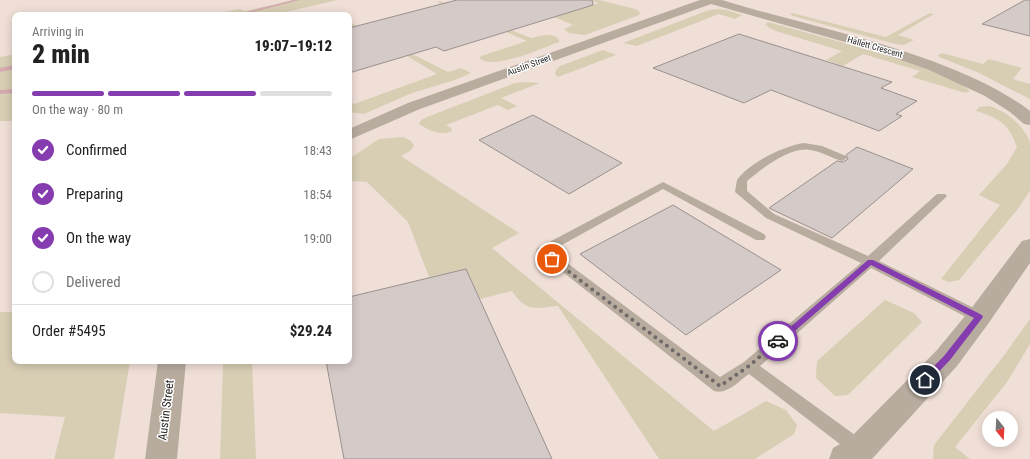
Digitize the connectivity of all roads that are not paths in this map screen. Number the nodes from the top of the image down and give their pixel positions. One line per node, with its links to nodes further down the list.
1 (710, 0): 2 (street, Hallett Crescent); 3 (street, Austin Street)
2 (1030, 120)
3 (352, 134)
4 (842, 158): 8 (lane)
5 (941, 196): 8 (lane)
6 (760, 236): 11 (lane)
7 (1030, 246): 9 (street)
8 (870, 262): 9 (lane); 11 (lane)
9 (979, 317): 12 (street)
10 (172, 364): 13 (street, Austin Street)
11 (749, 366): 12 (lane)
12 (852, 454)
13 (161, 459)

